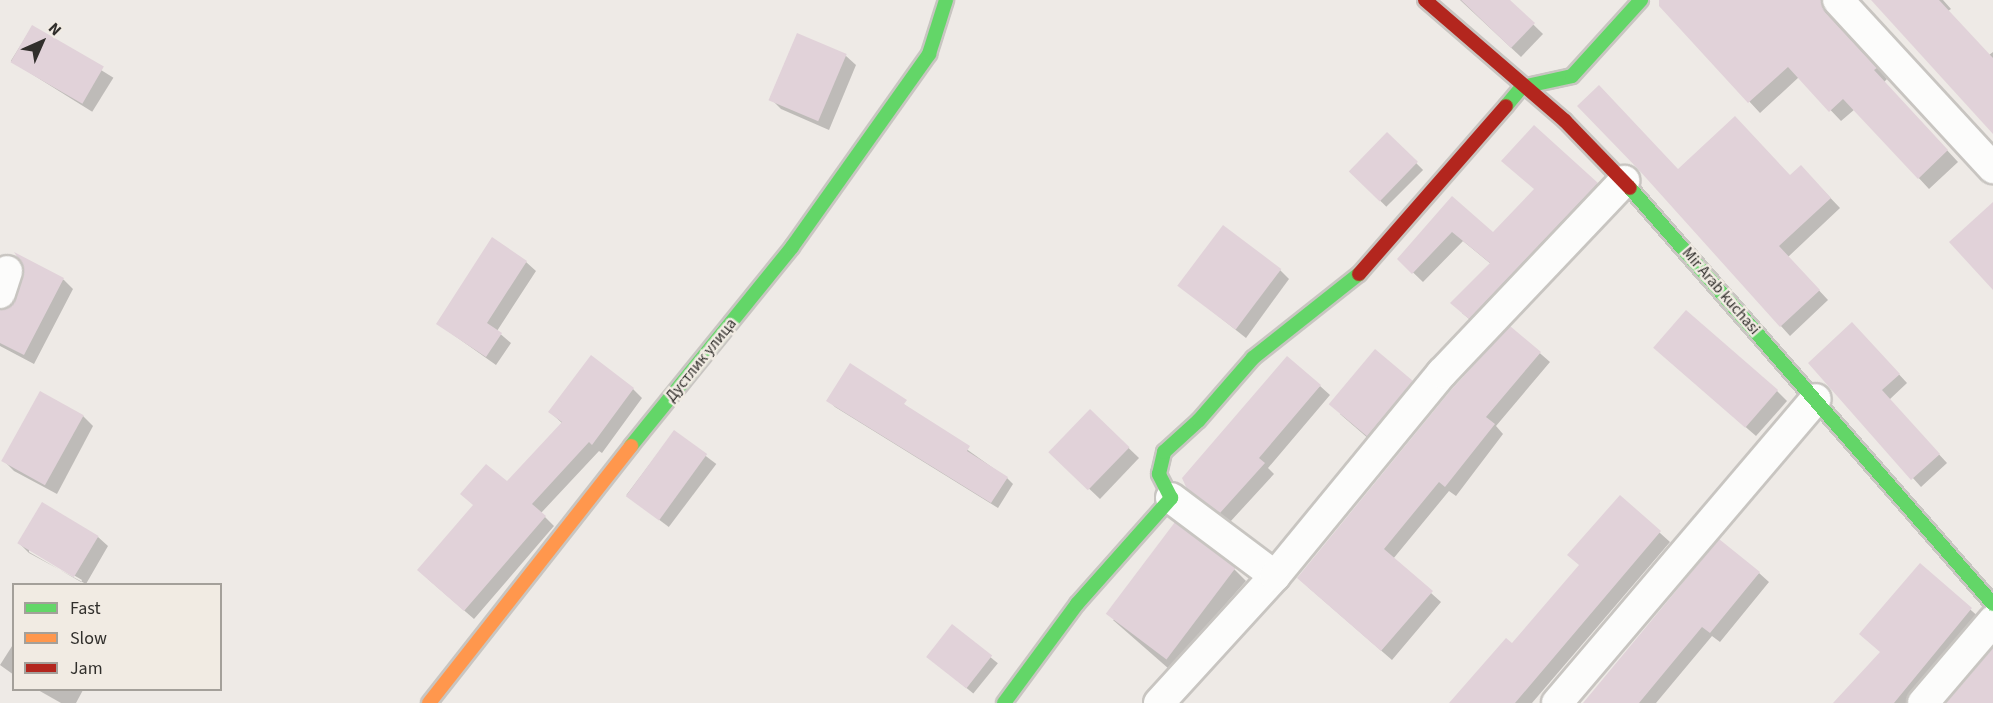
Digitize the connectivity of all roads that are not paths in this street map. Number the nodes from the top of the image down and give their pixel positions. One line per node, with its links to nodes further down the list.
1 (946, 0): 13 (street, Дустлик улица)
2 (1425, 0): 5 (street, Mir Arab kuchasi)
3 (1641, 0): 5 (street)
4 (1838, 0): 6 (street)
5 (1522, 87): 7 (street, Mir Arab kuchasi); 9 (street)
6 (1993, 168)
7 (1624, 182): 8 (street, Mir Arab kuchasi); 10 (street)
8 (1816, 399): 11 (street, Mir Arab kuchasi); 16 (street)
9 (1171, 498): 10 (street); 14 (street)
10 (1275, 576): 15 (street)
11 (1993, 604)
12 (1993, 621): 17 (street)
13 (429, 703)
14 (1005, 703)
15 (1159, 703)
16 (1557, 703)
17 (1923, 703)

